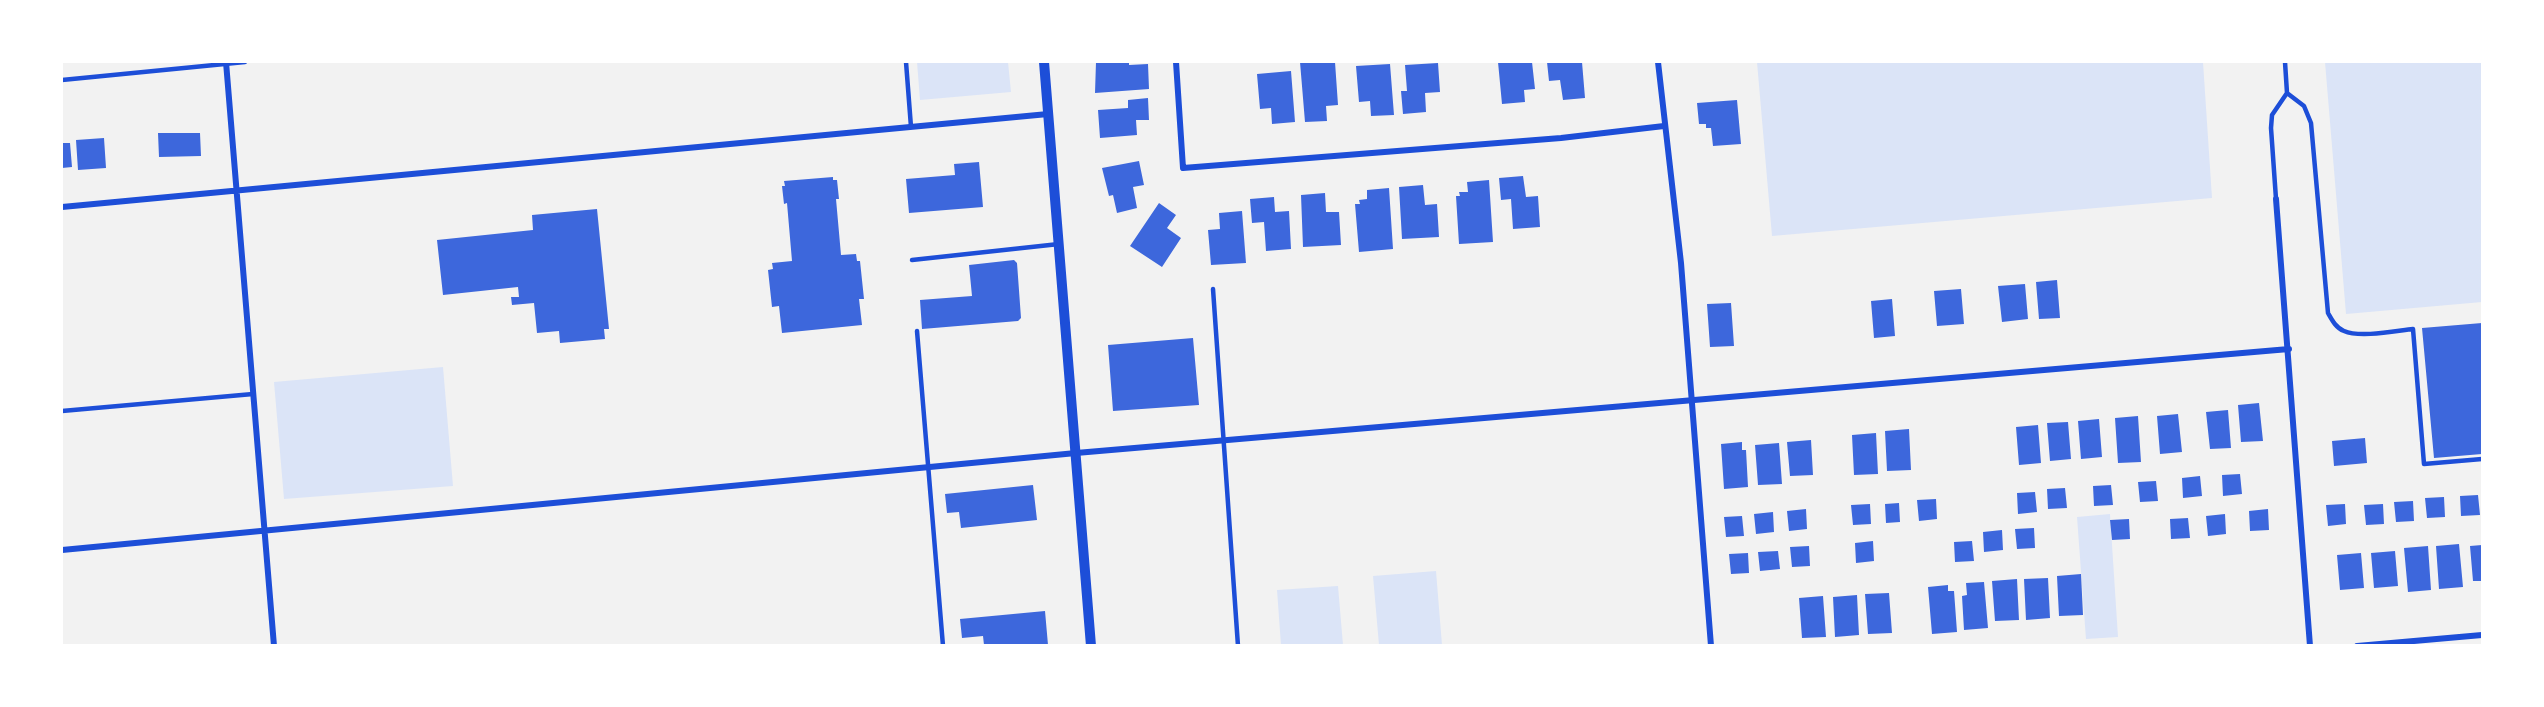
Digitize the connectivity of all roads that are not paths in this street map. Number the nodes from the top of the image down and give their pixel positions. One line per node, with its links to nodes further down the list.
1 (227, 62): 2 (lane); 8 (lane); 13 (street)
2 (245, 62)
3 (906, 62): 12 (lane)
4 (1044, 62): 10 (street)
5 (1176, 62): 11 (street)
6 (1658, 62): 11 (street)
7 (2284, 62): 9 (lane)
8 (62, 80)
9 (2287, 93): 14 (lane); 26 (lane)
10 (1048, 114): 12 (street); 16 (street)
11 (1664, 126): 22 (street)
12 (911, 128): 13 (street)
13 (238, 190): 15 (street); 21 (street)
14 (2276, 199): 20 (street)
15 (62, 207)
16 (1059, 244): 17 (lane); 25 (street)
17 (912, 260)
18 (1213, 289): 24 (lane)
19 (917, 331): 27 (lane)
20 (2289, 349): 22 (street); 36 (street)
21 (254, 394): 23 (lane); 28 (street)
22 (1692, 402): 24 (street); 35 (street)
23 (62, 411)
24 (1223, 441): 25 (street); 34 (lane)
25 (1076, 453): 27 (street); 33 (street)
26 (2482, 459)
27 (929, 467): 28 (street); 32 (lane)
28 (264, 531): 29 (street); 31 (street)
29 (62, 550)
30 (2482, 635): 37 (street)
31 (274, 645)
32 (942, 645)
33 (1091, 645)
34 (1238, 645)
35 (1711, 645)
36 (2310, 645)
37 (2357, 645)

